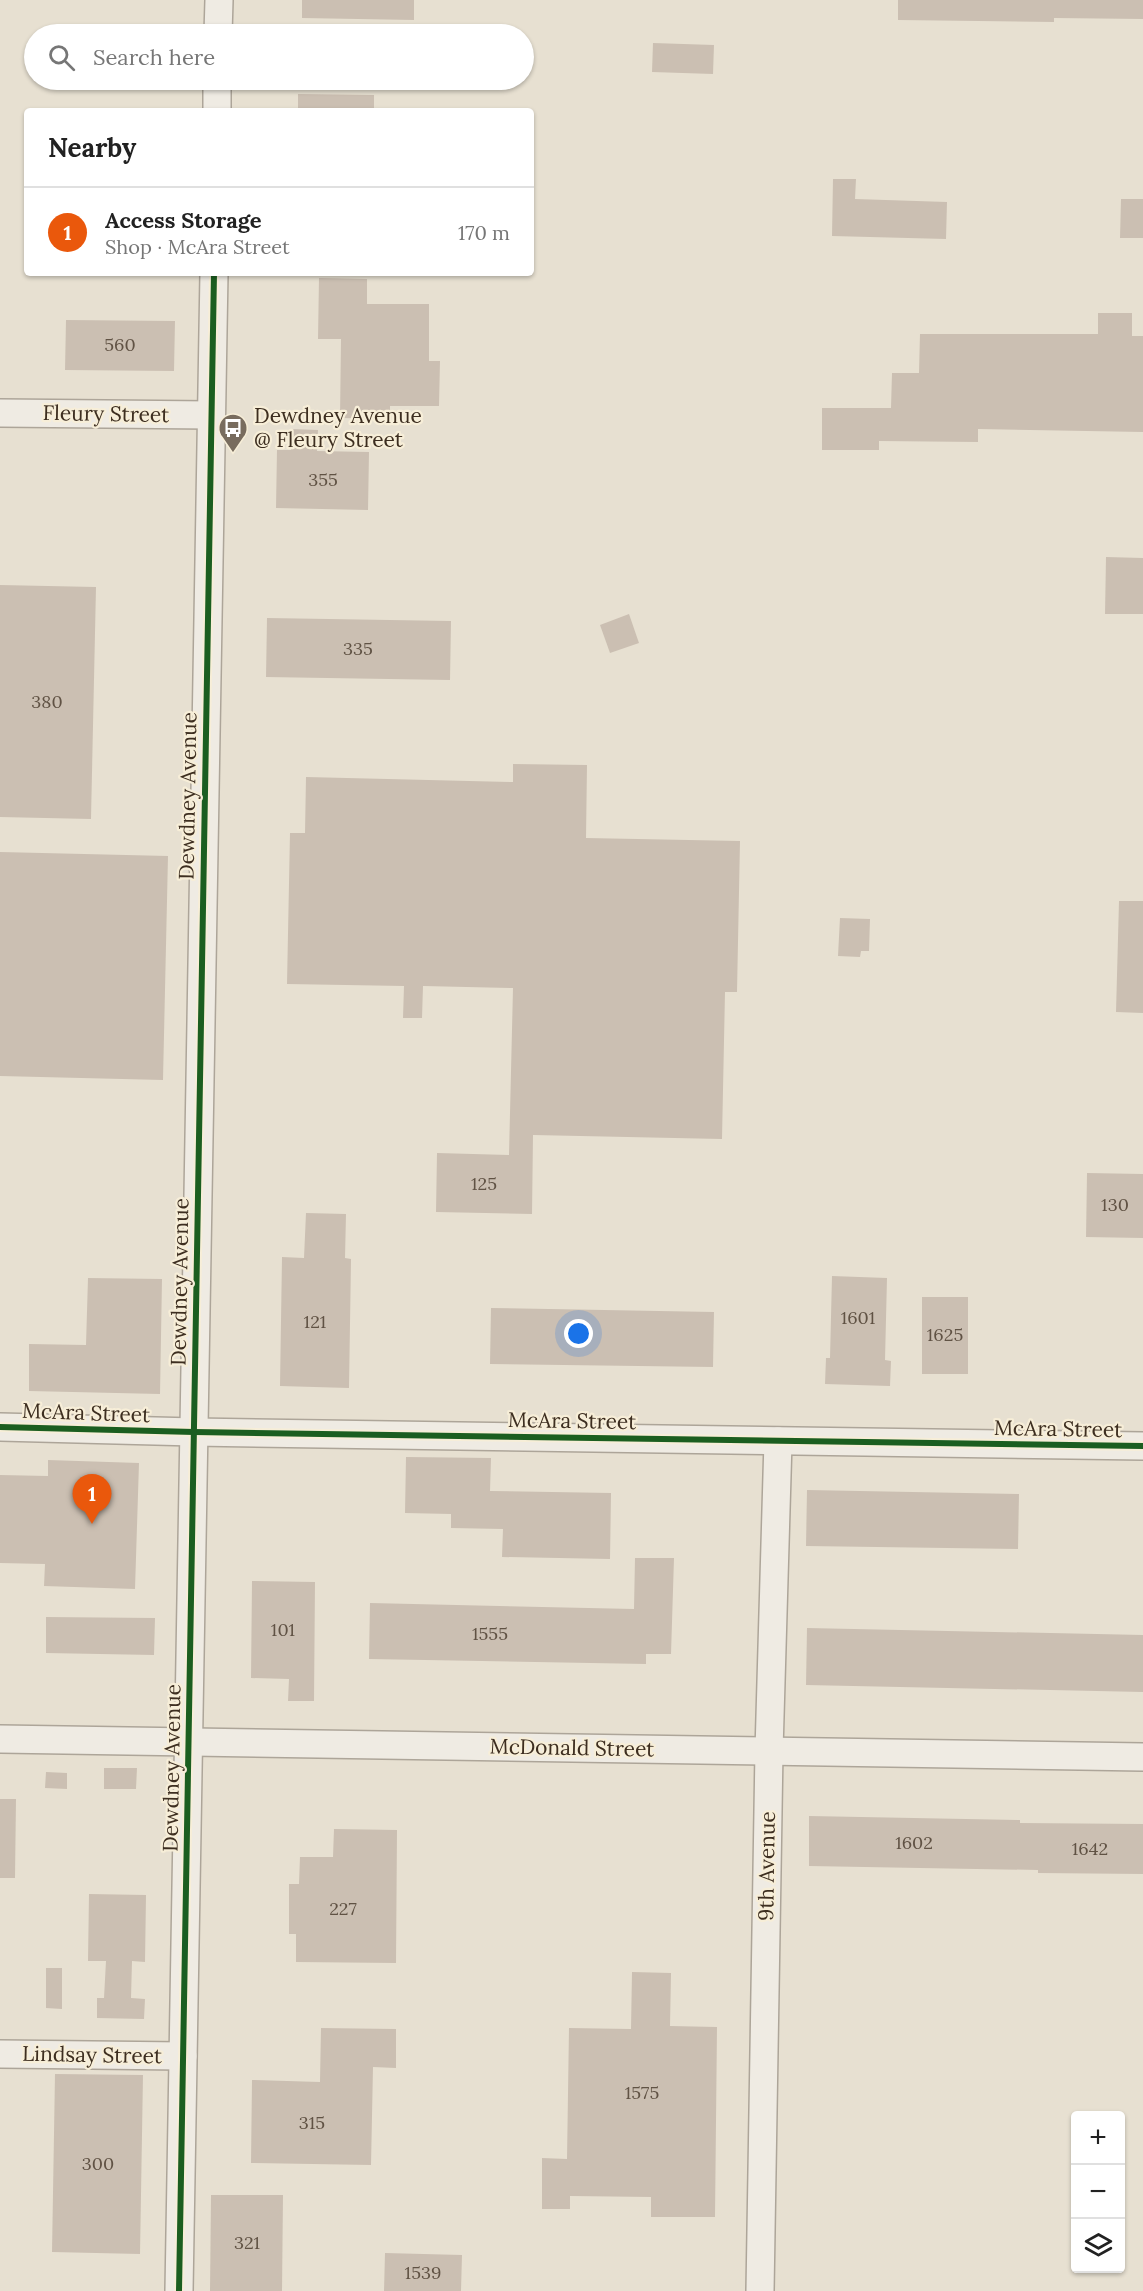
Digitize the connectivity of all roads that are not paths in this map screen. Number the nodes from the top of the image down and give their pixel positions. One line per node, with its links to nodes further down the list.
1 (219, 0): 2 (street)
2 (218, 24)
3 (217, 90): 4 (street)
4 (217, 108)
5 (214, 276): 7 (street, Dewdney Avenue)
6 (0, 413): 7 (street, Fleury Street)
7 (212, 415): 9 (street, Dewdney Avenue)
8 (0, 1427): 9 (street, McAra Street)
9 (194, 1432): 10 (street, McAra Street); 13 (street, Dewdney Avenue)
10 (778, 1441): 11 (street, McAra Street); 14 (street, 9th Avenue)
11 (1143, 1446)
12 (0, 1739): 13 (street, McDonald Street)
13 (189, 1742): 14 (street, McDonald Street); 17 (street, Dewdney Avenue)
14 (769, 1751): 15 (street, McDonald Street); 19 (street, 9th Avenue)
15 (1143, 1757)
16 (0, 2054): 17 (street, Lindsay Street)
17 (183, 2056): 18 (street, Dewdney Avenue)
18 (179, 2291)
19 (760, 2291)

